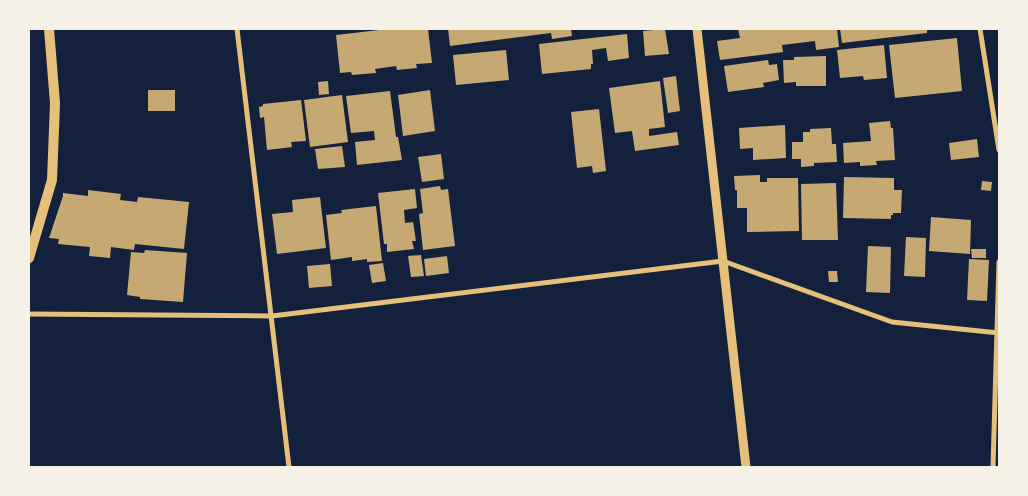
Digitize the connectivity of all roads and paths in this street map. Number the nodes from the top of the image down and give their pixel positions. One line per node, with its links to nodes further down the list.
1 (49, 29): 6 (main road)
2 (237, 29): 10 (street)
3 (697, 29): 7 (street)
4 (980, 29): 5 (street)
5 (999, 150)
6 (29, 258)
7 (723, 261): 10 (street); 11 (street); 13 (street)
8 (999, 262): 11 (street)
9 (29, 314): 10 (street)
10 (272, 316): 12 (street)
11 (998, 333): 14 (street)
12 (289, 467)
13 (746, 467)
14 (993, 467)

